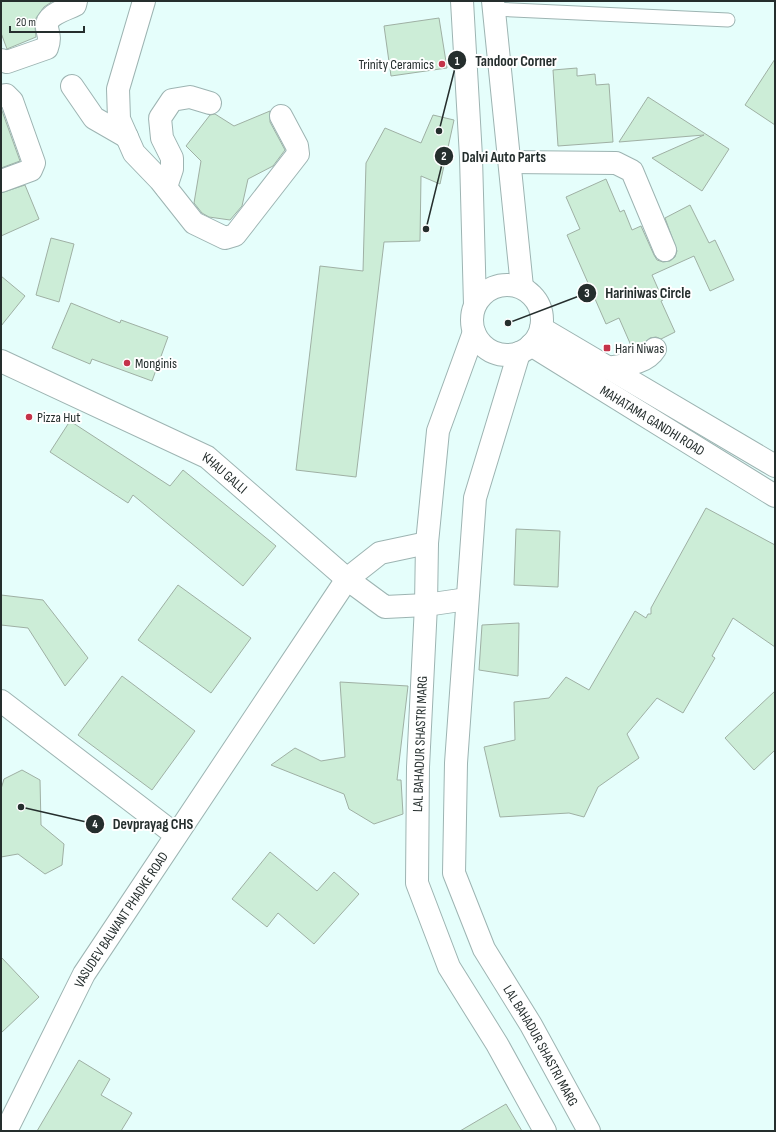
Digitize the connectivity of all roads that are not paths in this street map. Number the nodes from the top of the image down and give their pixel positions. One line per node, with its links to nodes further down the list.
1 (76, 1): 6 (main road)
2 (144, 1): 11 (main road)
3 (462, 1): 17 (main road)
4 (493, 5): 5 (lane); 12 (main road)
5 (728, 20)
6 (1, 60)
7 (72, 86): 11 (main road)
8 (1, 96): 13 (main road)
9 (210, 103): 14 (main road)
10 (281, 116): 14 (main road)
11 (127, 137): 14 (main road)
12 (510, 162): 15 (main road); 16 (main road)
13 (1, 181)
14 (166, 187)
15 (665, 250)
16 (522, 287): 17 (main road); 19 (main road)
17 (475, 304): 18 (main road)
18 (474, 332): 19 (main road); 25 (main road, LAL BAHADUR SHASTRI MARG)
19 (530, 342): 22 (main road, MAHATAMA GANDHI ROAD); 24 (main road, MAHATAMA GANDHI ROAD); 27 (main road, LAL BAHADUR SHASTRI MARG)
20 (655, 348): 22 (main road)
21 (1, 361): 26 (main road, KHAU GALLI)
22 (608, 368): 23 (main road, MAHATAMA GANDHI ROAD)
23 (775, 466)
24 (775, 496)
25 (427, 543): 26 (main road, VASUDEV BALWANT PHADKE ROAD); 28 (main road, LAL BAHADUR SHASTRI MARG)
26 (347, 578): 28 (main road, KHAU GALLI); 30 (main road, VASUDEV BALWANT PHADKE ROAD)
27 (467, 599): 28 (main road, KHAU GALLI); 33 (main road, LAL BAHADUR SHASTRI MARG)
28 (426, 605): 32 (main road, LAL BAHADUR SHASTRI MARG)
29 (1, 701): 30 (main road)
30 (176, 835): 31 (main road, VASUDEV BALWANT PHADKE ROAD)
31 (6, 1131)
32 (545, 1131)
33 (589, 1131)

